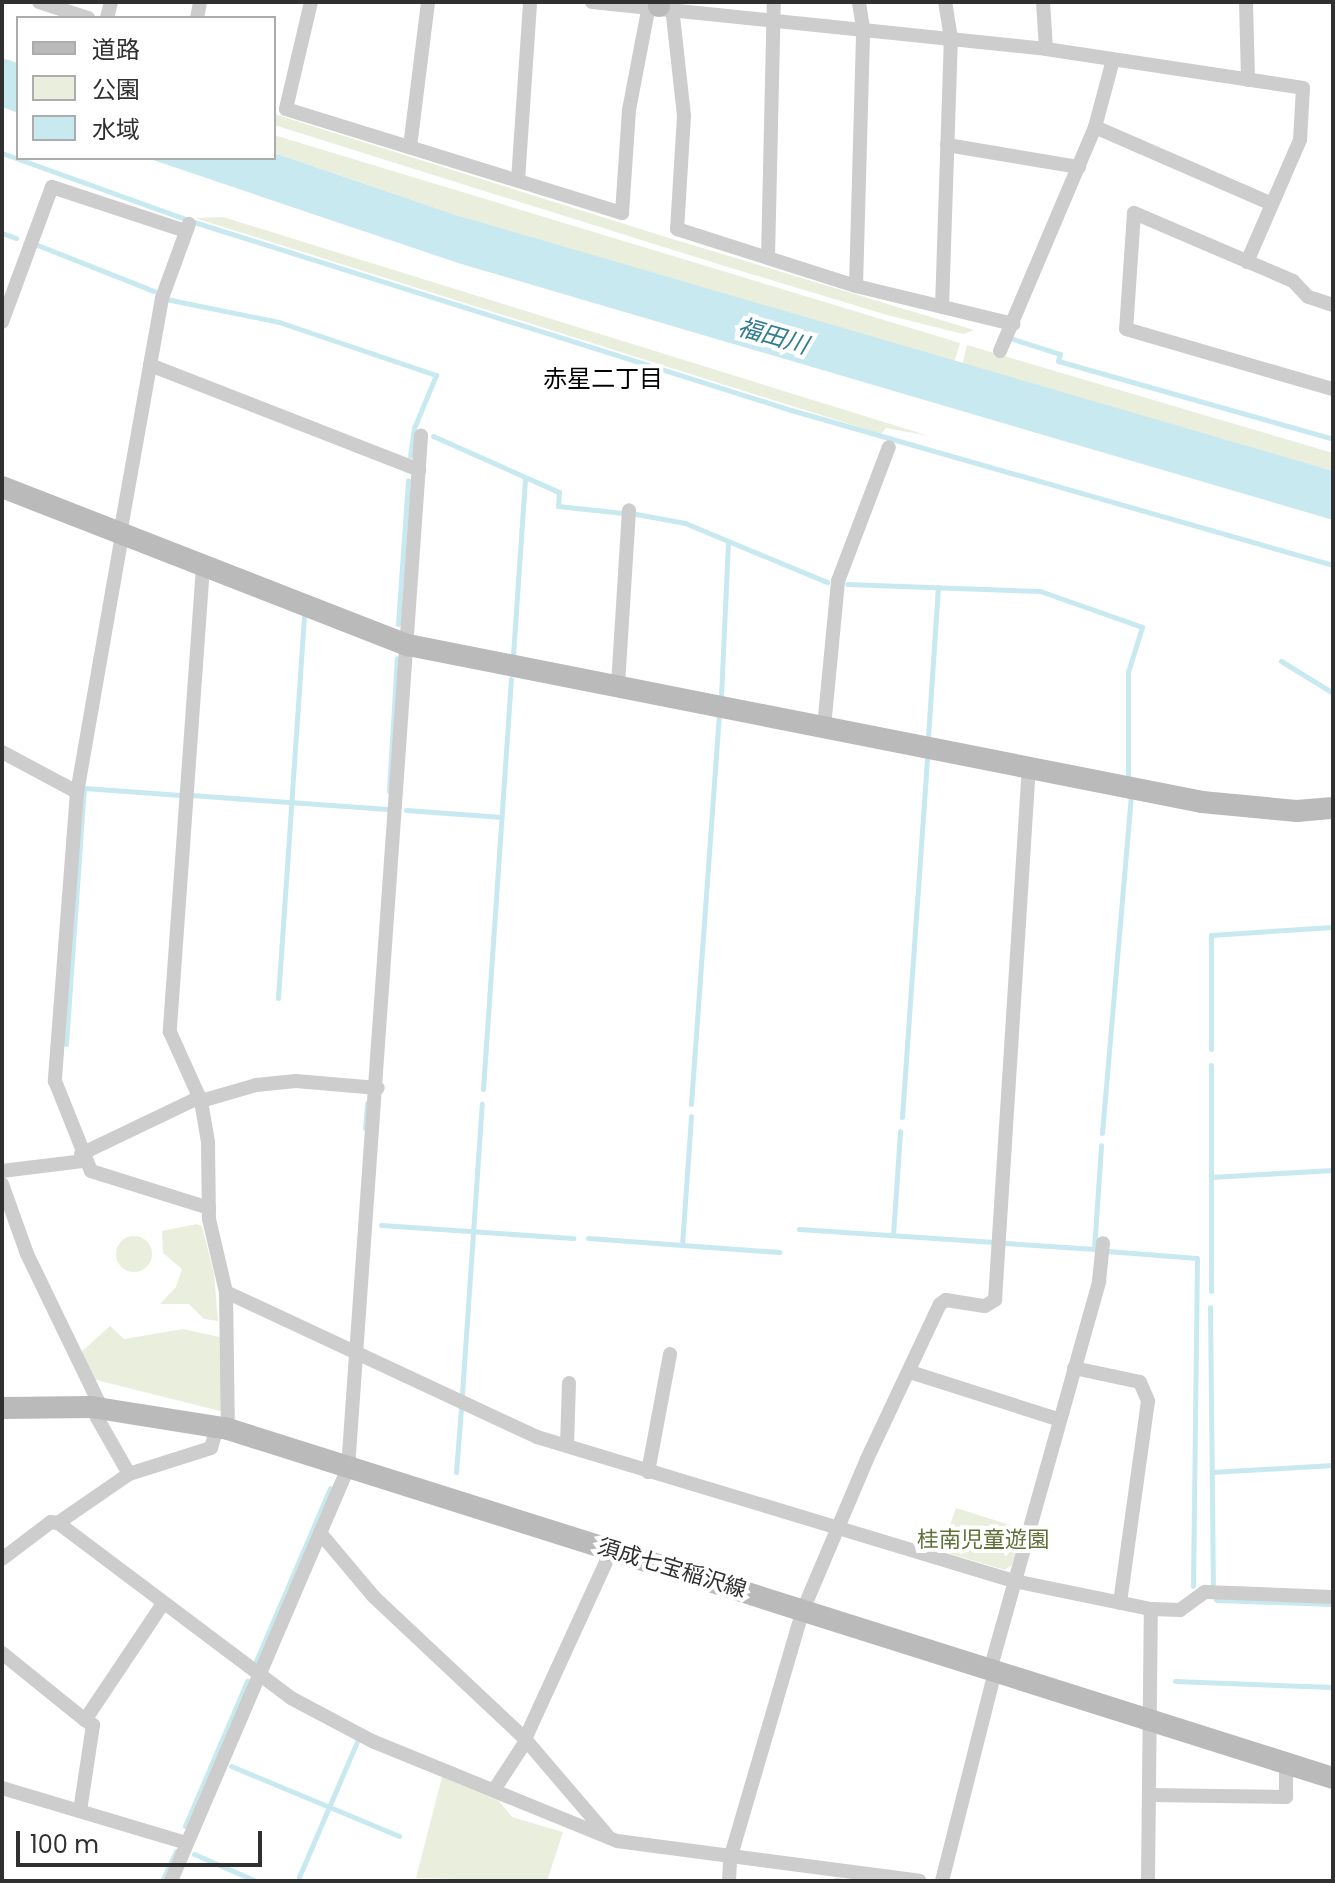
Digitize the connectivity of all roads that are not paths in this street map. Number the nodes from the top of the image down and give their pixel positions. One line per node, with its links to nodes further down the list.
1 (39, 2): 12 (street)
2 (311, 2): 21 (street)
3 (428, 2): 21 (street)
4 (530, 2): 23 (street)
5 (592, 2): 11 (street)
6 (774, 2): 13 (street)
7 (859, 2): 14 (street)
8 (945, 2): 15 (street)
9 (1043, 2): 16 (street)
10 (1246, 2): 18 (street)
11 (660, 5): 13 (street); 23 (street); 25 (street)
12 (82, 16)
13 (776, 19): 14 (street); 25 (street)
14 (863, 28): 15 (street); 27 (street)
15 (951, 39): 16 (street); 20 (street)
16 (1046, 49): 17 (street)
17 (1113, 60): 18 (street); 19 (street)
18 (1248, 80): 24 (street)
19 (1095, 127): 22 (street); 24 (street)
20 (947, 145): 22 (street); 29 (street)
21 (410, 147): 23 (street)
22 (1079, 167): 31 (street)
23 (518, 180)
24 (1272, 204): 26 (street)
25 (768, 258): 27 (street)
26 (1247, 262): 28 (street); 34 (street)
27 (856, 286): 29 (street)
28 (1333, 305)
29 (942, 307): 31 (street)
30 (2, 322): 33 (street)
31 (1013, 324): 32 (street)
32 (1000, 351)
33 (150, 365): 37 (street); 40 (street)
34 (1333, 389)
35 (421, 436): 37 (street)
36 (889, 447): 44 (street)
37 (419, 470): 42 (street)
38 (2, 487): 40 (street)
39 (629, 510): 43 (street)
40 (121, 534): 41 (street); 47 (street)
41 (203, 567): 42 (street); 50 (street)
42 (408, 645): 43 (street); 49 (street)
43 (618, 685): 44 (street)
44 (824, 727): 46 (street)
45 (2, 752): 47 (street)
46 (1029, 766): 48 (street); 60 (street)
47 (77, 792): 51 (street)
48 (1333, 808)
49 (378, 1088): 50 (street); 58 (street)
50 (201, 1099): 51 (street); 54 (street)
51 (82, 1157): 52 (street); 54 (street)
52 (2, 1171)
53 (2, 1184): 63 (street)
54 (209, 1208): 56 (street)
55 (1103, 1243): 59 (street)
56 (226, 1292): 58 (street); 65 (street)
57 (670, 1354): 68 (street)
58 (359, 1355): 66 (street); 67 (street)
59 (1074, 1368): 64 (street); 77 (street)
60 (910, 1372): 64 (street); 71 (street)
61 (569, 1383): 66 (street)
62 (2, 1408): 63 (street, 須成七宝稲沢線)
63 (97, 1408): 65 (street, 須成七宝稲沢線); 69 (street)
64 (1060, 1420): 75 (street)
65 (222, 1428): 67 (street, 須成七宝稲沢線); 69 (street)
66 (567, 1446): 68 (street)
67 (348, 1468): 72 (street); 73 (street, 須成七宝稲沢線)
68 (648, 1472): 71 (street)
69 (129, 1474): 70 (street)
70 (58, 1523): 74 (street); 78 (street)
71 (842, 1529): 75 (street); 80 (street)
72 (321, 1534): 83 (street); 86 (street)
73 (612, 1549): 80 (street, 須成七宝稲沢線); 86 (street)
74 (2, 1559)
75 (1014, 1581): 77 (street); 82 (street)
76 (1333, 1597): 79 (street)
77 (1120, 1603): 79 (street)
78 (162, 1605): 83 (street); 84 (street)
79 (1151, 1609): 85 (street)
80 (803, 1610): 82 (street, 須成七宝稲沢線); 95 (street)
81 (2, 1653): 84 (street)
82 (993, 1671): 85 (street, 須成七宝稲沢線); 99 (street)
83 (260, 1675): 90 (street); 94 (street)
84 (85, 1720): 92 (street)
85 (1149, 1721): 87 (street, 須成七宝稲沢線); 91 (street)
86 (525, 1740): 90 (street); 93 (street)
87 (1286, 1763): 88 (street, 須成七宝稲沢線); 91 (street)
88 (1333, 1778)
89 (2, 1788): 92 (street)
90 (494, 1790): 93 (street)
91 (1149, 1795): 100 (street)
92 (80, 1811): 94 (street)
93 (610, 1839): 95 (street)
94 (186, 1843): 96 (street)
95 (730, 1859): 97 (street); 98 (street)
96 (171, 1881)
97 (729, 1881)
98 (919, 1881)
99 (942, 1881)
100 (1148, 1881)

